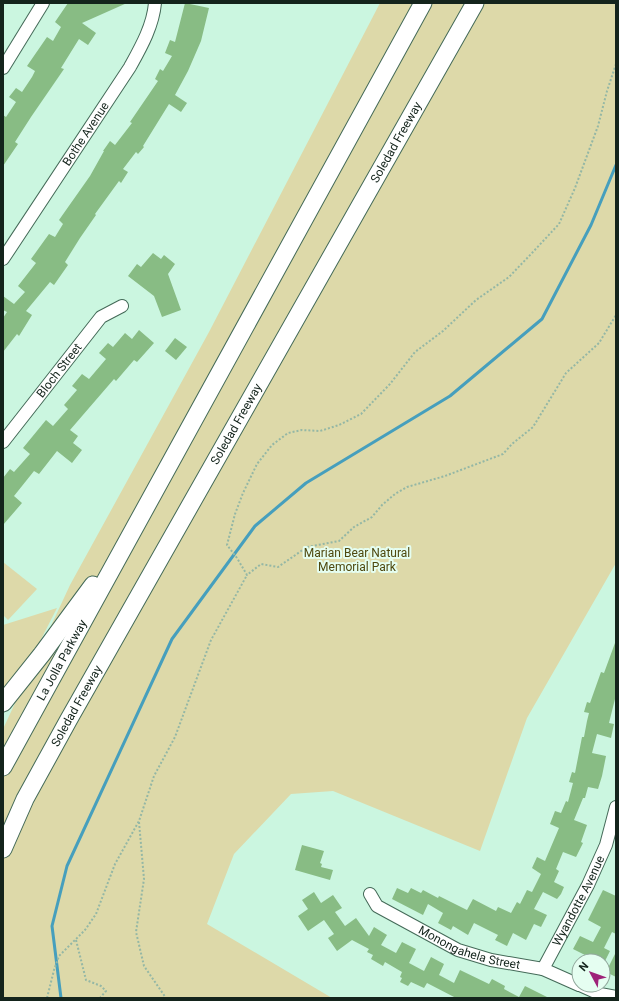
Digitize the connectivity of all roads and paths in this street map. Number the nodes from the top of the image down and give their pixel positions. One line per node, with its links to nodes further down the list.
1 (43, 3): 6 (street)
2 (155, 3): 7 (street, Bothe Avenue)
3 (423, 3): 11 (highway)
4 (475, 3): 17 (highway, Soledad Freeway)
5 (616, 64): 12 (path)
6 (3, 68)
7 (3, 259)
8 (122, 306): 10 (street, Bloch Street)
9 (616, 315): 12 (path)
10 (3, 442)
11 (120, 552): 13 (highway); 14 (highway, La Jolla Parkway)
12 (246, 575): 16 (path)
13 (3, 703)
14 (3, 767)
15 (616, 807): 20 (street, Wyandotte Avenue)
16 (139, 821): 19 (path); 28 (path)
17 (3, 849)
18 (370, 894): 20 (street, Monongahela Street)
19 (76, 940): 24 (path); 27 (path)
20 (543, 969): 21 (street, Monongahela Street)
21 (571, 981)
22 (598, 993): 23 (street, Monongahela Street)
23 (616, 997)
24 (47, 998)
25 (90, 998): 26 (path)
26 (95, 998)
27 (100, 998)
28 (166, 998)

